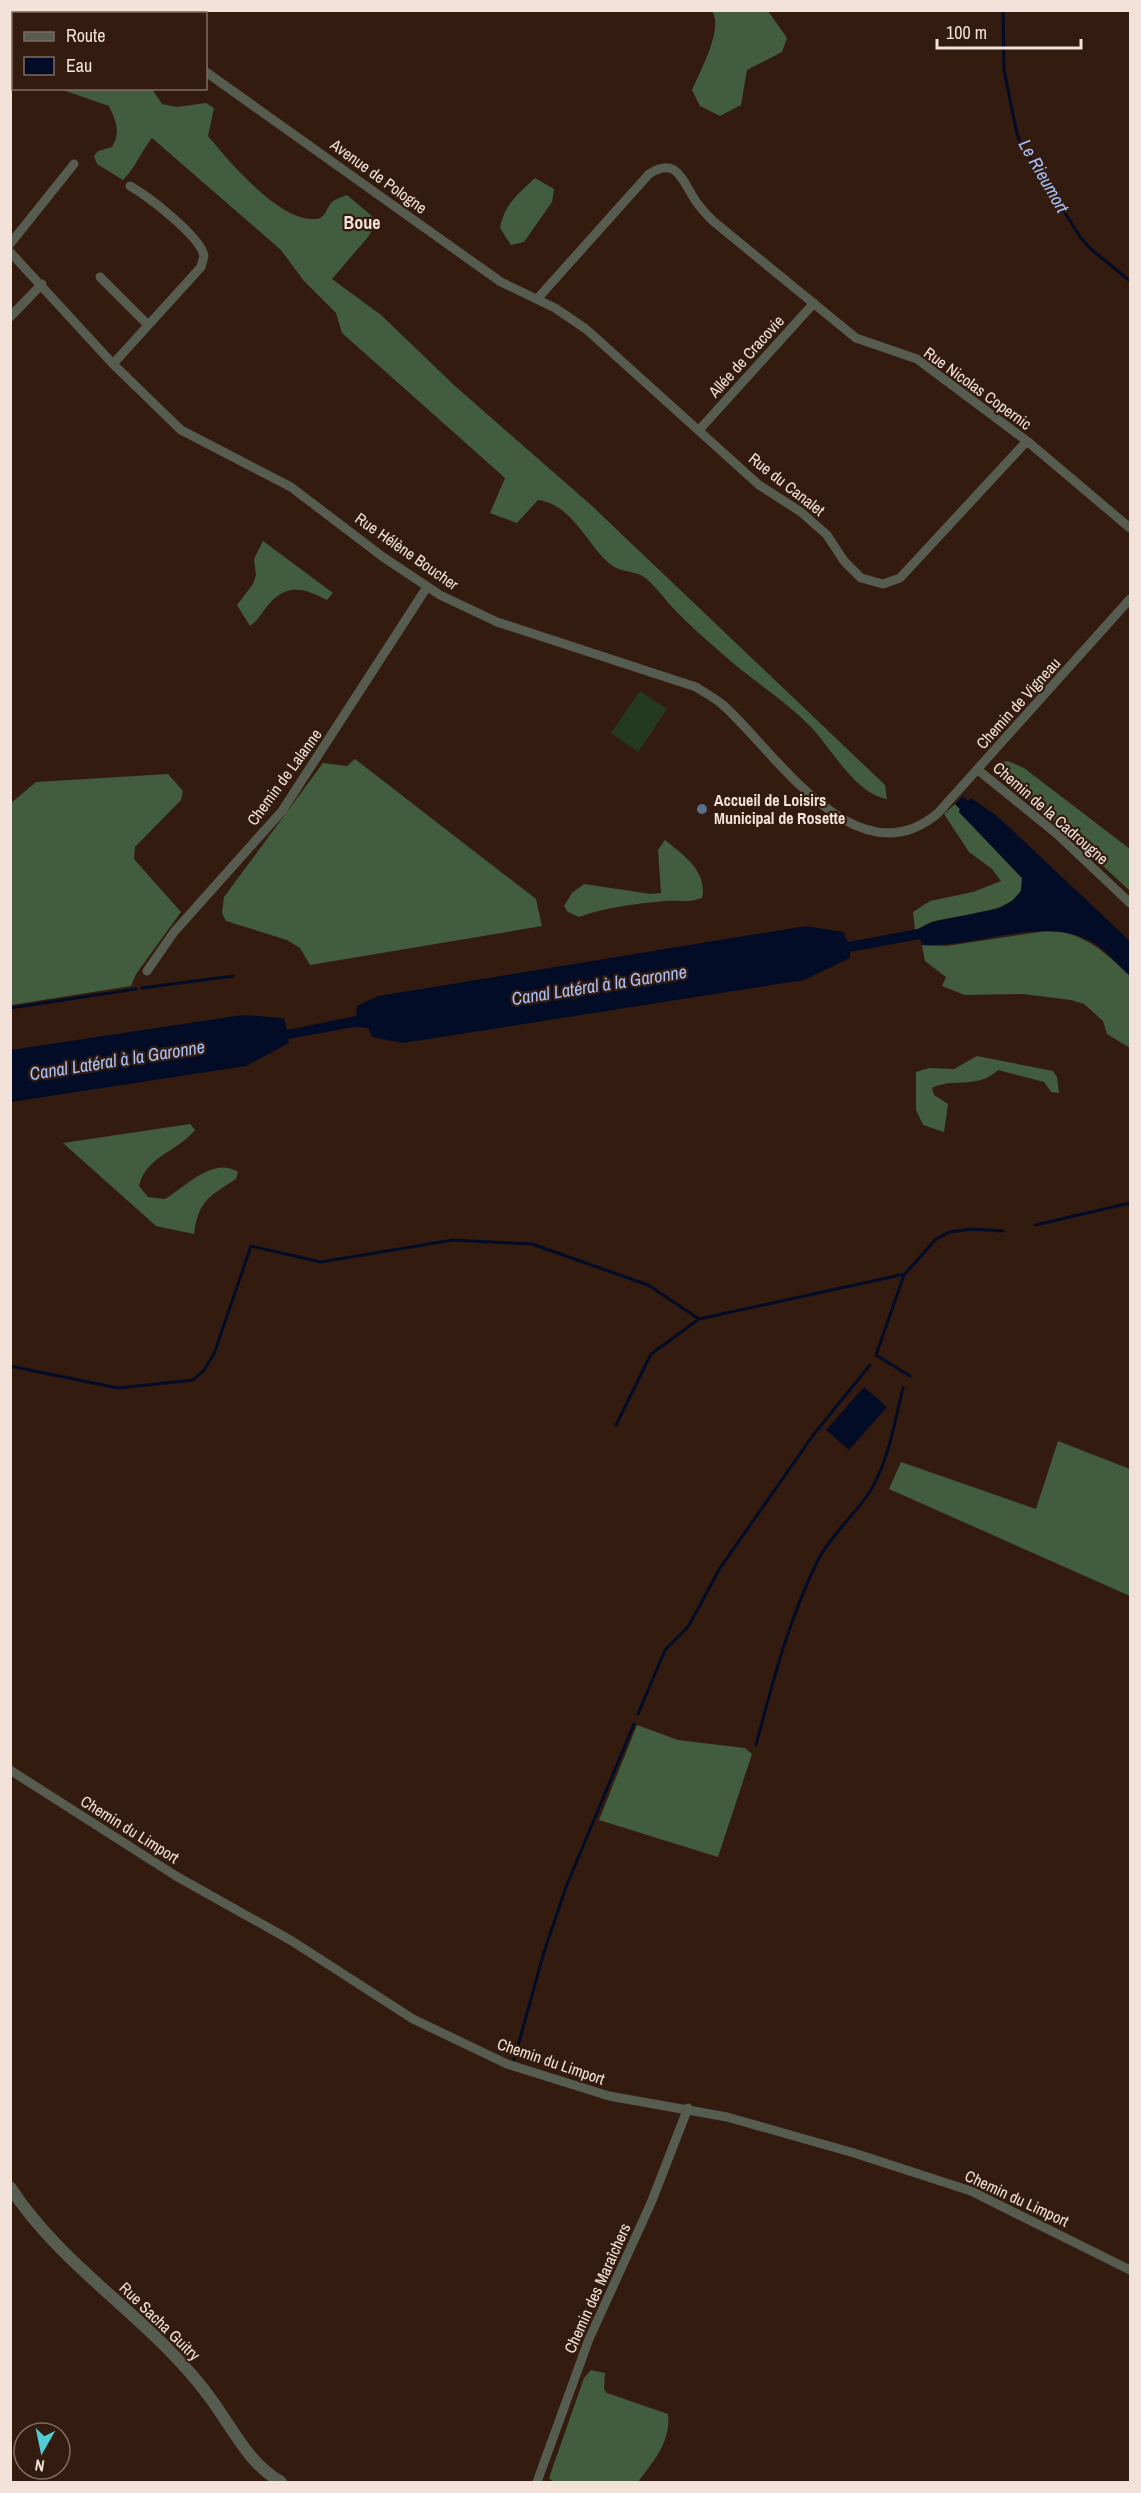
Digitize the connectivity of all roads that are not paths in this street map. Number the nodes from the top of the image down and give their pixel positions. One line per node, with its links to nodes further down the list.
1 (207, 73): 8 (street, Avenue de Pologne)
2 (74, 164): 4 (street)
3 (130, 186): 11 (street)
4 (10, 244)
5 (10, 252): 7 (street, Rue Hélène Boucher)
6 (100, 277): 11 (street)
7 (42, 284): 10 (street); 12 (street, Rue Hélène Boucher)
8 (538, 298): 9 (street, Rue Nicolas Copernic); 13 (street, Rue du Canalet)
9 (814, 303): 13 (street, Allée de Cracovie); 14 (street, Rue Nicolas Copernic)
10 (10, 317)
11 (148, 325): 12 (street)
12 (113, 364): 16 (street, Rue Hélène Boucher)
13 (700, 429): 14 (street, Rue du Canalet)
14 (1027, 441): 15 (street, Rue Nicolas Copernic)
15 (1131, 528)
16 (427, 587): 19 (street, Rue Hélène Boucher); 21 (street, Chemin de Lalanne)
17 (1131, 599): 18 (street, Chemin de Vigneau)
18 (978, 770): 19 (street, Chemin de Vigneau); 20 (street, Chemin de la Cadrougne)
19 (926, 823)
20 (1131, 903)
21 (147, 971)
22 (10, 1770): 23 (street, Chemin du Limport)
23 (688, 2108): 25 (street, Chemin du Limport); 27 (street, Chemin des Maraîchers)
24 (10, 2187): 26 (street, Rue Sacha Guitry)
25 (1131, 2270)
26 (281, 2482)
27 (537, 2482)

